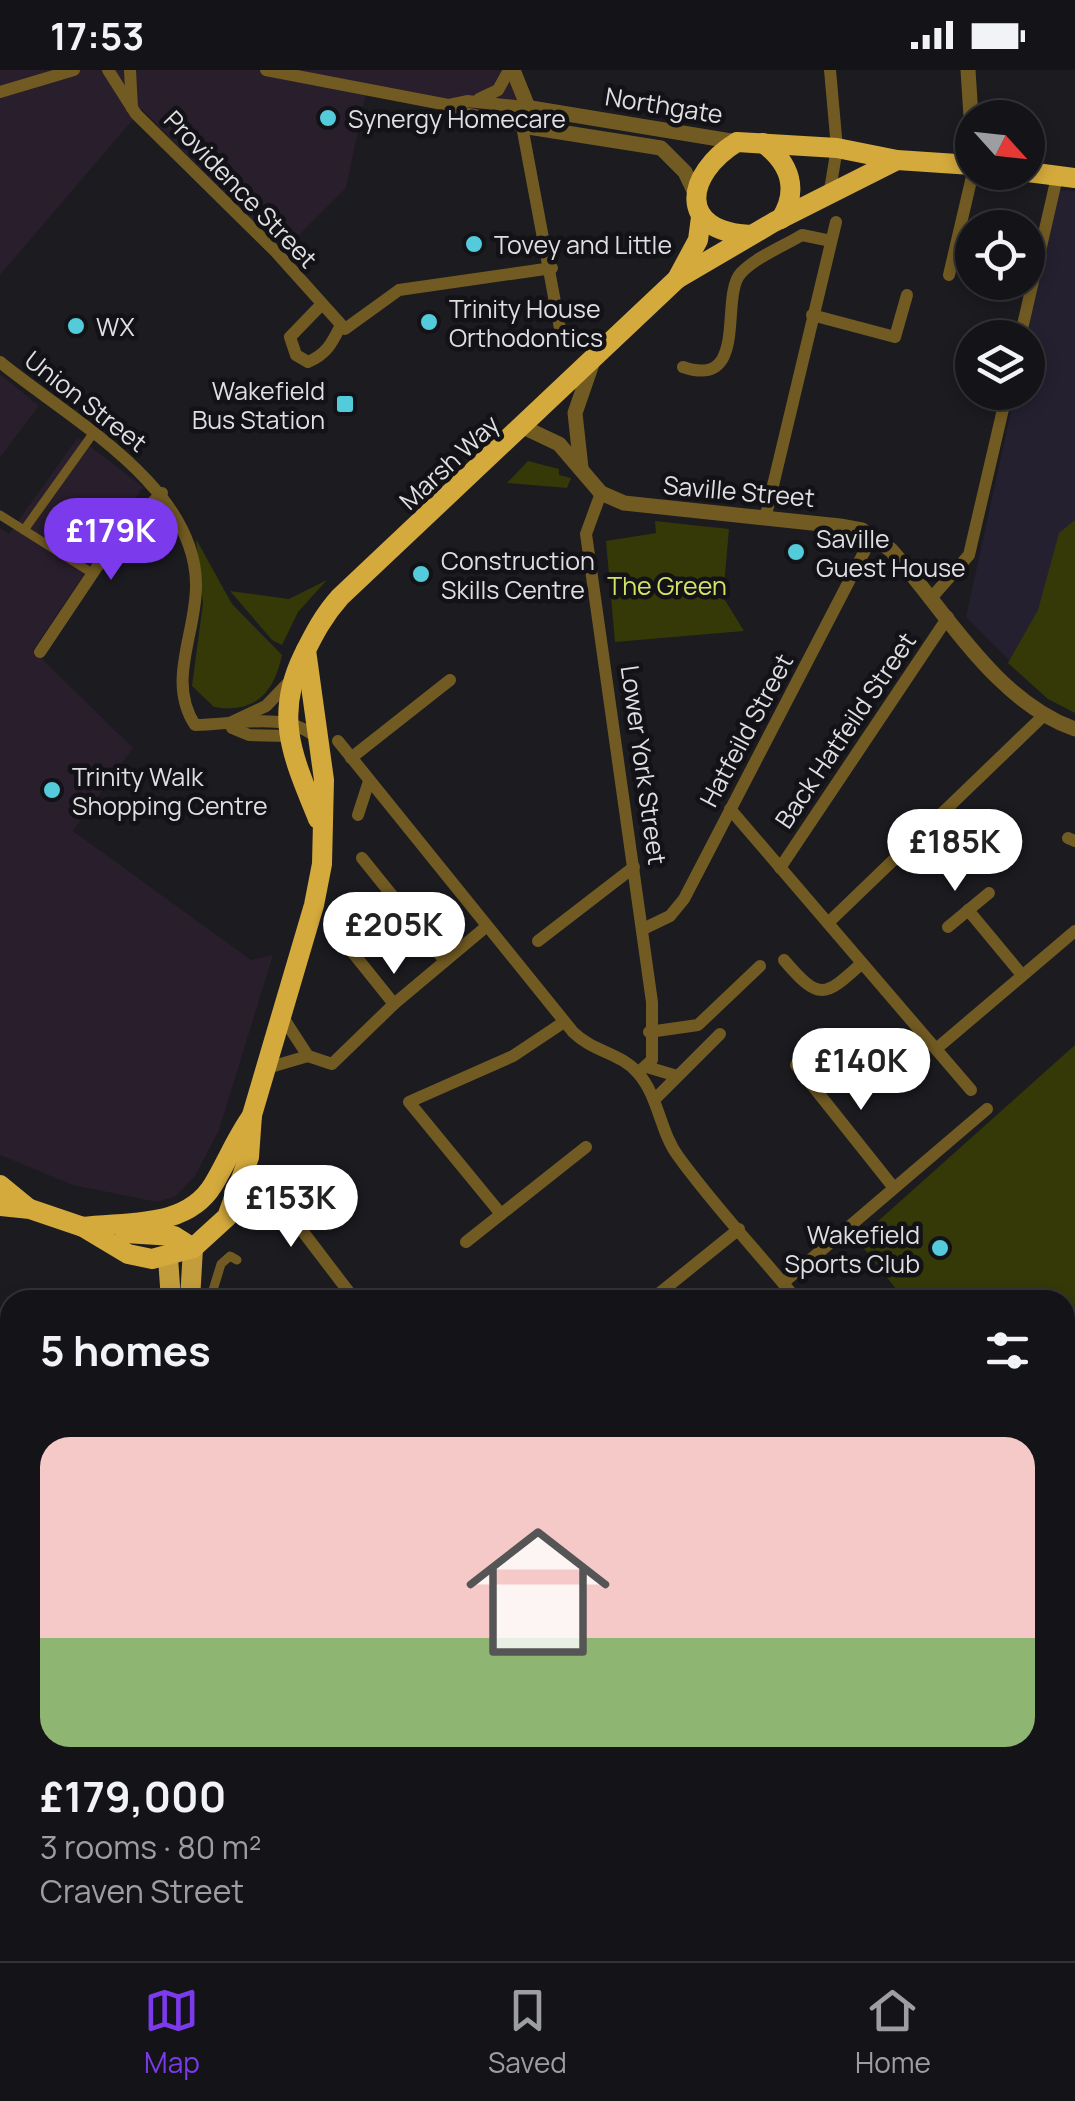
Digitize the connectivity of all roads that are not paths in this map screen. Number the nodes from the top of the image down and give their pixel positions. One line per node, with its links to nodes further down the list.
1 (74, 70): 8 (street)
2 (108, 70): 13 (street, Providence Street)
3 (130, 70): 13 (street, Providence Street)
4 (266, 70): 11 (street, Northgate)
5 (511, 70): 10 (street); 12 (street)
6 (830, 70): 18 (street)
7 (968, 70): 9 (street)
8 (0, 92)
9 (970, 100)
10 (467, 101): 11 (street, Northgate); 12 (street, Northgate)
11 (448, 105): 14 (street, Northgate)
12 (525, 107): 15 (street, Northgate); 16 (street, Northgate)
13 (132, 108): 34 (street, Providence Street)
14 (522, 126): 15 (street, Northgate); 30 (street)
15 (604, 139): 23 (street, Northgate)
16 (737, 142): 17 (highway); 23 (highway)
17 (763, 143): 18 (highway); 26 (highway)
18 (837, 148): 19 (highway); 24 (street)
19 (897, 160): 20 (highway); 24 (highway)
20 (955, 167)
21 (1066, 177): 36 (street)
22 (968, 190): 31 (street)
23 (696, 195): 25 (highway)
24 (829, 197): 26 (highway)
25 (701, 217): 28 (highway); 32 (highway, Marsh Way)
26 (781, 219): 28 (highway)
27 (836, 222): 29 (street)
28 (751, 235): 32 (highway, Marsh Way)
29 (830, 240): 35 (street); 41 (street)
30 (552, 268): 37 (street); 38 (street)
31 (949, 276)
32 (676, 279): 39 (highway, Marsh Way)
33 (907, 294): 35 (street)
34 (319, 303): 37 (street, Providence Street); 37 (street)
35 (812, 315): 48 (street)
36 (1025, 320)
37 (341, 325)
38 (562, 334)
39 (595, 358): 43 (highway, Marsh Way); 45 (street)
40 (0, 362): 44 (street, Union Street)
41 (683, 367)
42 (1003, 410): 53 (street)
43 (523, 428): 45 (street); 55 (highway, Marsh Way)
44 (92, 435): 46 (street, Union Street); 50 (street)
45 (581, 468): 47 (street)
46 (162, 493): 52 (street); 60 (street, Union Street)
47 (601, 493): 48 (street, Saville Street); 69 (street, Lower York Street)
48 (764, 519): 51 (street, Saville Street)
49 (2, 520): 50 (street)
50 (24, 530): 52 (street)
51 (873, 535): 53 (street); 65 (street, Hatfeild Street)
52 (92, 573): 56 (street)
53 (933, 596): 54 (street)
54 (948, 617): 59 (street); 70 (street, Back Hatfeild Street)
55 (306, 650): 57 (highway, Marsh Way); 61 (highway)
56 (40, 652)
57 (292, 680): 60 (street); 61 (highway, Marsh Way)
58 (450, 680): 63 (street)
59 (1041, 718): 62 (street); 73 (street)
60 (225, 725): 61 (street)
61 (303, 728): 63 (street); 67 (highway); 67 (highway)
62 (1075, 730)
63 (351, 758): 64 (street)
64 (369, 781): 66 (street); 74 (street)
65 (730, 809): 70 (street); 77 (street, Hatfeild Street)
66 (358, 814)
67 (320, 823): 86 (highway)
68 (362, 858): 81 (street)
69 (634, 867): 77 (street, Lower York Street); 79 (street)
70 (780, 868): 73 (street)
71 (989, 893): 72 (street)
72 (968, 910): 75 (street); 84 (street)
73 (828, 923): 82 (street)
74 (487, 926): 81 (street); 87 (street)
75 (948, 927)
76 (333, 928): 85 (street)
77 (643, 929): 88 (street, Lower York Street)
78 (1075, 931): 84 (street)
79 (538, 941)
80 (784, 960): 82 (street)
81 (445, 961): 85 (street)
82 (862, 963): 90 (street)
83 (760, 966): 88 (street)
84 (1022, 975): 90 (street)
85 (394, 1004): 91 (street)
86 (282, 1016): 91 (street); 93 (highway)
87 (564, 1022): 94 (street); 107 (street)
88 (649, 1032): 94 (street, Lower York Street)
89 (720, 1034): 95 (street)
90 (936, 1049): 96 (street)
91 (308, 1056): 93 (street)
92 (796, 1065): 103 (street)
93 (267, 1068): 99 (highway)
94 (643, 1070): 95 (street); 97 (street)
95 (677, 1076): 97 (street)
96 (971, 1090)
97 (654, 1100): 109 (street)
98 (987, 1109): 103 (street)
99 (252, 1115): 101 (highway); 105 (highway)
100 (586, 1146): 107 (street)
101 (242, 1178): 112 (highway); 119 (street)
102 (0, 1185): 106 (highway)
103 (894, 1188): 115 (street)
104 (0, 1206): 106 (highway)
105 (191, 1207): 108 (highway); 110 (highway)
106 (30, 1209): 108 (highway)
107 (501, 1214): 111 (street)
108 (83, 1227): 110 (highway); 113 (highway)
109 (739, 1229): 115 (street); 120 (street)
110 (174, 1236): 112 (highway); 113 (highway)
111 (466, 1242)
112 (193, 1248): 113 (highway); 117 (main road)
113 (168, 1258): 116 (main road)
114 (232, 1258): 118 (street)
115 (782, 1283): 121 (street)
116 (170, 1290)
117 (191, 1290)
118 (215, 1290)
119 (347, 1290)
120 (663, 1290)
121 (788, 1290)

